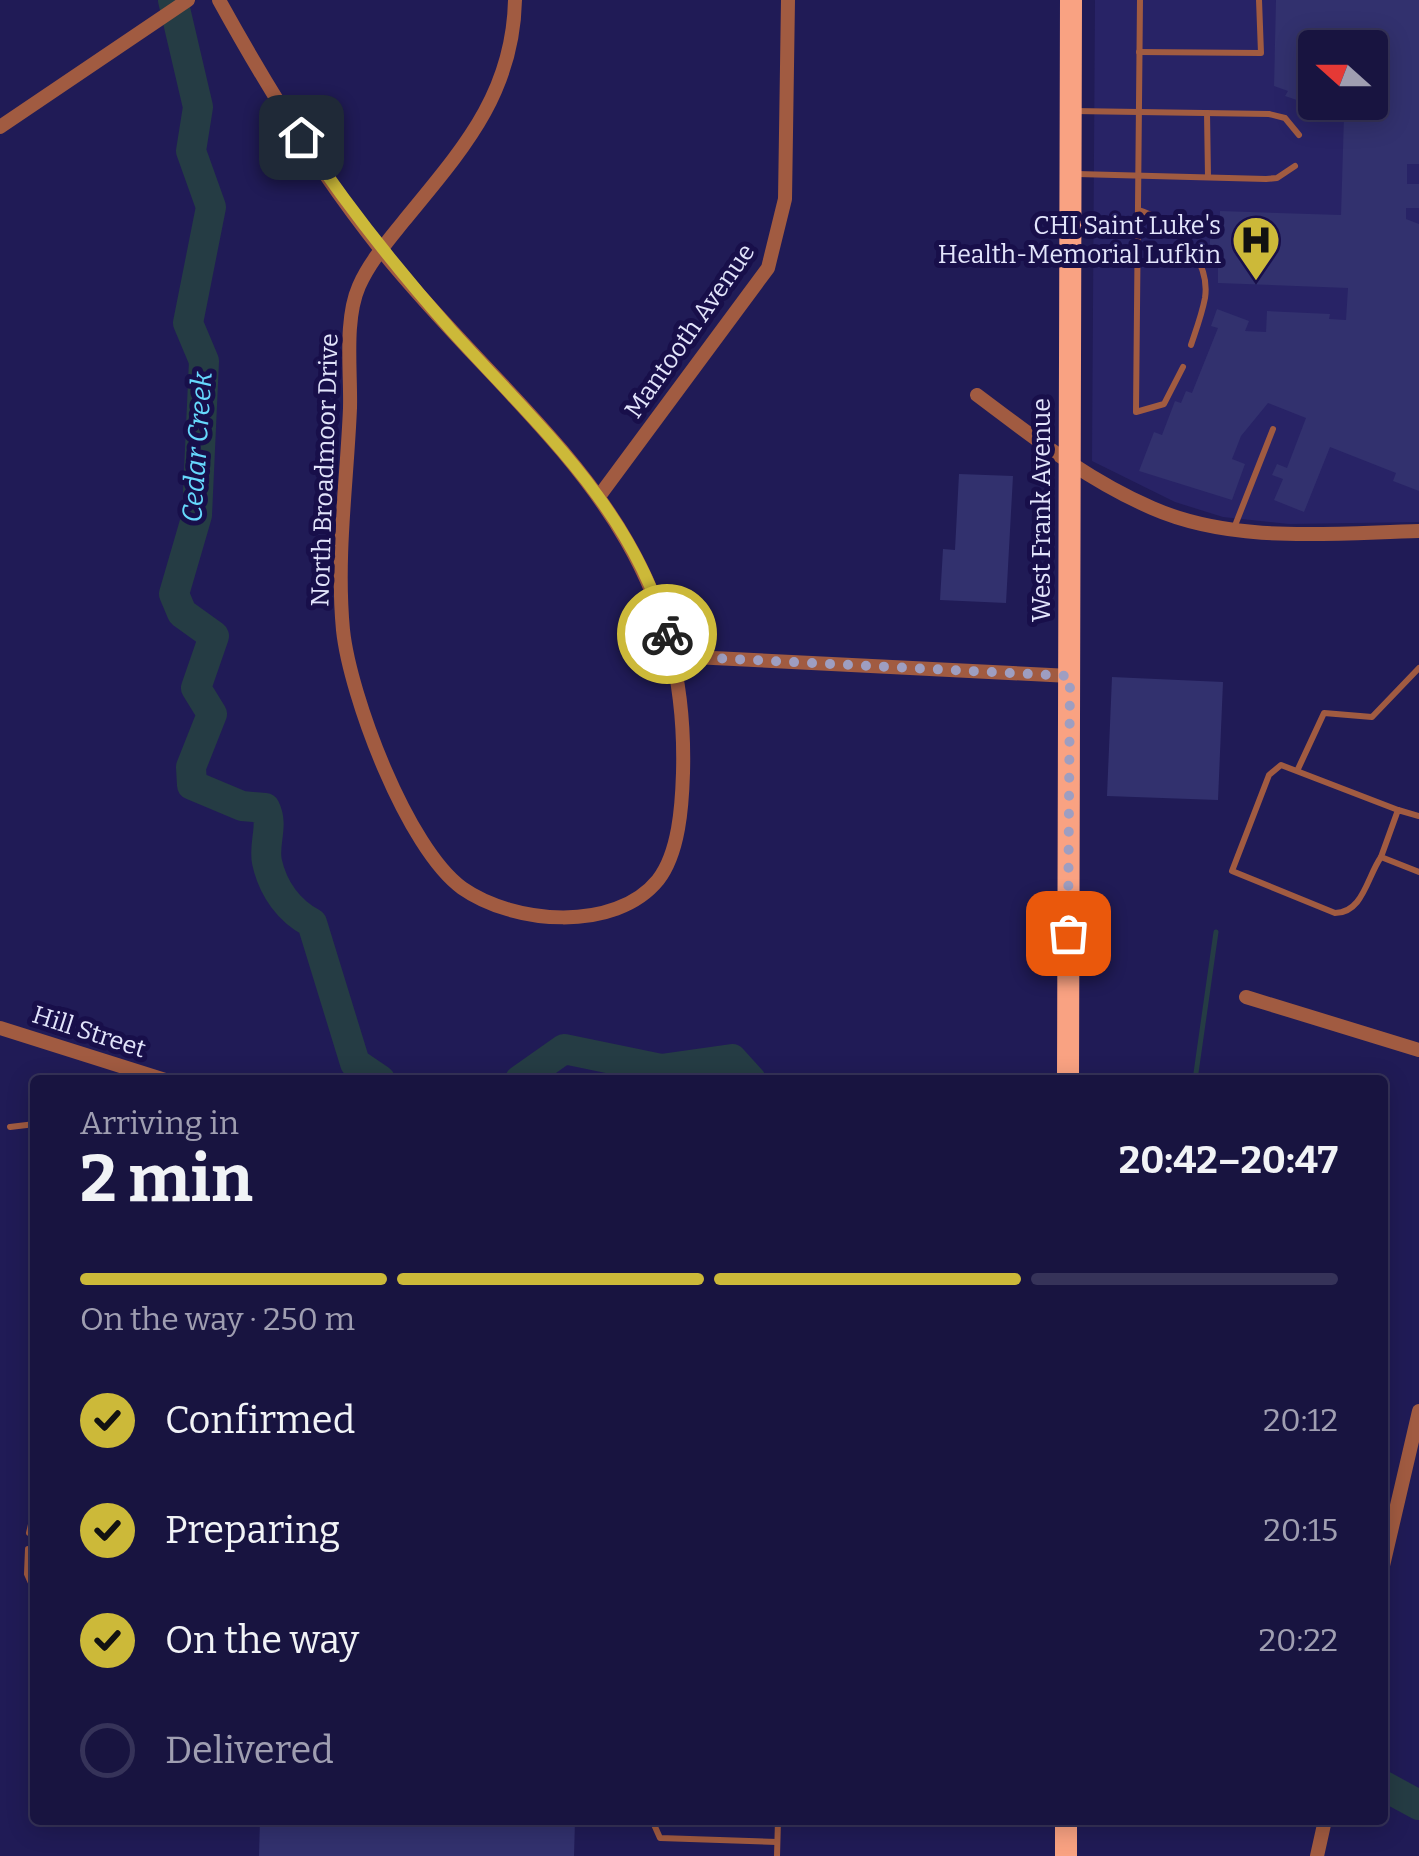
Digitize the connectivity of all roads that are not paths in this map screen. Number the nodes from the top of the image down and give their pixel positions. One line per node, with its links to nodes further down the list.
1 (188, 0): 12 (street)
2 (219, 0): 19 (street, North Broadmoor Drive)
3 (515, 0): 19 (street, North Broadmoor Drive)
4 (788, 0): 25 (street, Mantooth Avenue)
5 (1071, 0): 9 (main road, West Frank Avenue)
6 (1140, 0): 8 (lane)
7 (1259, 0): 8 (lane)
8 (1139, 52): 10 (lane)
9 (1070, 111): 10 (lane); 15 (main road, West Frank Avenue)
10 (1139, 112): 11 (lane); 16 (lane)
11 (1207, 113): 13 (lane); 17 (lane)
12 (0, 127)
13 (1300, 134)
14 (1295, 166): 17 (lane)
15 (1070, 174): 16 (lane); 24 (main road, West Frank Avenue)
16 (1138, 176): 17 (lane); 18 (lane)
17 (1208, 177)
18 (1138, 210): 20 (lane); 21 (lane)
19 (381, 250): 25 (street, North Broadmoor Drive); 28 (street, North Broadmoor Drive)
20 (1191, 345)
21 (1182, 367)
22 (977, 395): 24 (street)
23 (1273, 429): 26 (lane)
24 (1069, 463): 26 (street); 30 (main road, West Frank Avenue)
25 (600, 494): 28 (street, North Broadmoor Drive)
26 (1234, 529): 27 (street)
27 (1419, 531)
28 (673, 656): 30 (street)
29 (1419, 668): 31 (lane)
30 (1070, 676): 40 (main road, West Frank Avenue)
31 (1298, 768): 32 (lane); 34 (lane)
32 (1398, 810): 33 (lane); 34 (lane)
33 (1419, 816)
34 (1381, 856): 35 (lane)
35 (1419, 872)
36 (1246, 997): 38 (street)
37 (0, 1028): 39 (street, Hill Street)
38 (1419, 1050)
39 (148, 1075)
40 (1068, 1075)
41 (30, 1125): 42 (lane)
42 (10, 1127)
43 (1419, 1411): 44 (street)
44 (1417, 1430): 47 (street)
45 (30, 1528): 46 (lane)
46 (29, 1532)
47 (1388, 1546)
48 (28, 1549): 49 (lane)
49 (30, 1581)
50 (653, 1825): 54 (lane)
51 (778, 1825): 54 (lane)
52 (1066, 1825): 56 (main road)
53 (1324, 1825): 57 (street)
54 (778, 1842): 55 (lane)
55 (777, 1856)
56 (1066, 1856)
57 (1317, 1856)

